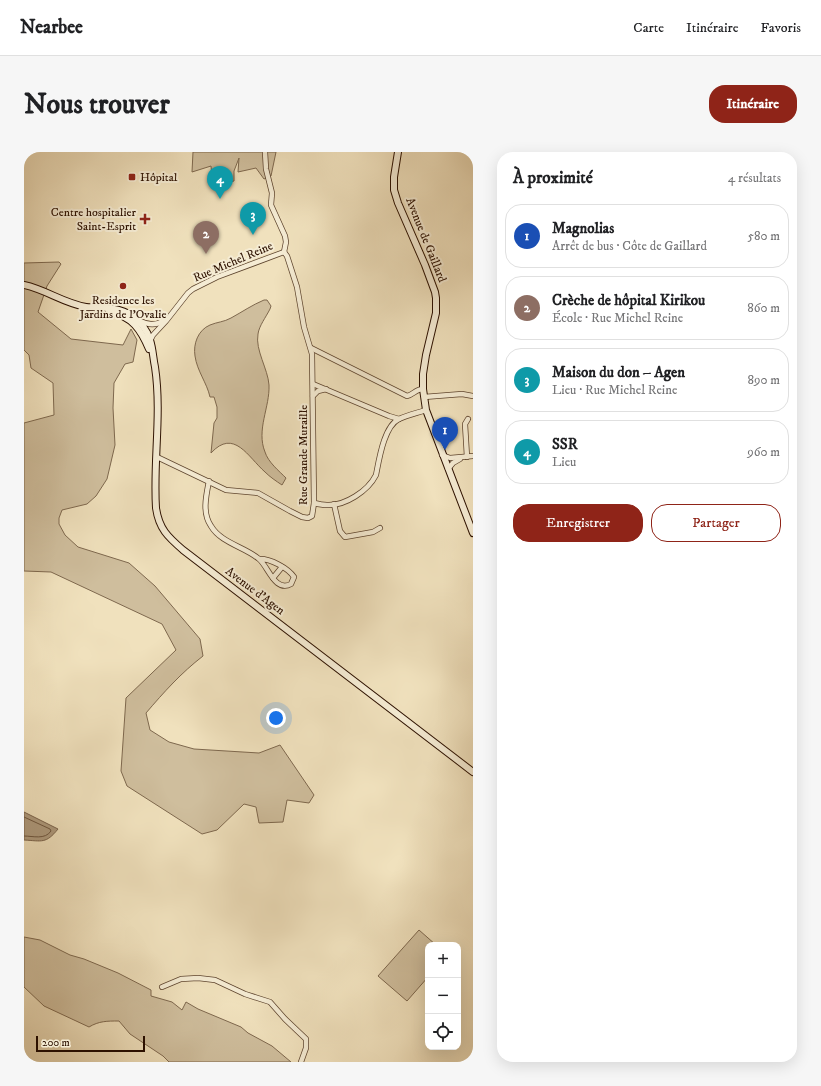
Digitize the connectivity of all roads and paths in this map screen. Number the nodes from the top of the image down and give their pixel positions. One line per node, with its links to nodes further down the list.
1 (265, 152): 3 (street)
2 (398, 152): 13 (main road, Avenue de Gaillard)
3 (284, 252): 6 (street, Rue Michel Reine); 10 (street, Rue Grande Muraille)
4 (24, 285): 5 (main road)
5 (82, 307): 7 (main road); 9 (main road)
6 (175, 310): 8 (street, Rue Michel Reine); 9 (street, Rue Michel Reine)
7 (133, 316): 8 (street); 9 (main road)
8 (157, 325): 9 (street, Rue Michel Reine)
9 (147, 336): 24 (main road, Avenue d'Agen)
10 (311, 348): 11 (street, Rue Grande Muraille); 13 (street)
11 (313, 384): 12 (street); 14 (street, Rue Grande Muraille)
12 (326, 389): 14 (street); 18 (street)
13 (423, 389): 16 (main road, Avenue de Gaillard)
14 (313, 396): 28 (street, Rue Grande Muraille)
15 (473, 396): 16 (street)
16 (424, 397): 17 (main road, Avenue de Gaillard)
17 (426, 410): 19 (street); 22 (main road, Avenue de Gaillard)
18 (389, 416): 19 (street); 21 (street)
19 (398, 419): 21 (street)
20 (468, 419): 25 (street)
21 (385, 437): 29 (street)
22 (442, 455): 25 (street); 26 (main road, Avenue de Gaillard)
23 (473, 456): 25 (street)
24 (157, 457): 27 (street, Rue Grande Muraille); 35 (main road, Avenue d'Agen)
25 (465, 457): 26 (street)
26 (448, 469): 31 (main road, Avenue de Gaillard)
27 (209, 482): 28 (street, Rue Grande Muraille); 32 (street)
28 (314, 503): 29 (street)
29 (334, 504): 30 (street)
30 (380, 528)
31 (473, 533)
32 (260, 559): 33 (street); 34 (street)
33 (282, 567): 34 (street); 34 (street)
34 (273, 578)
35 (473, 772)
36 (162, 987): 37 (street)
37 (301, 1062)

